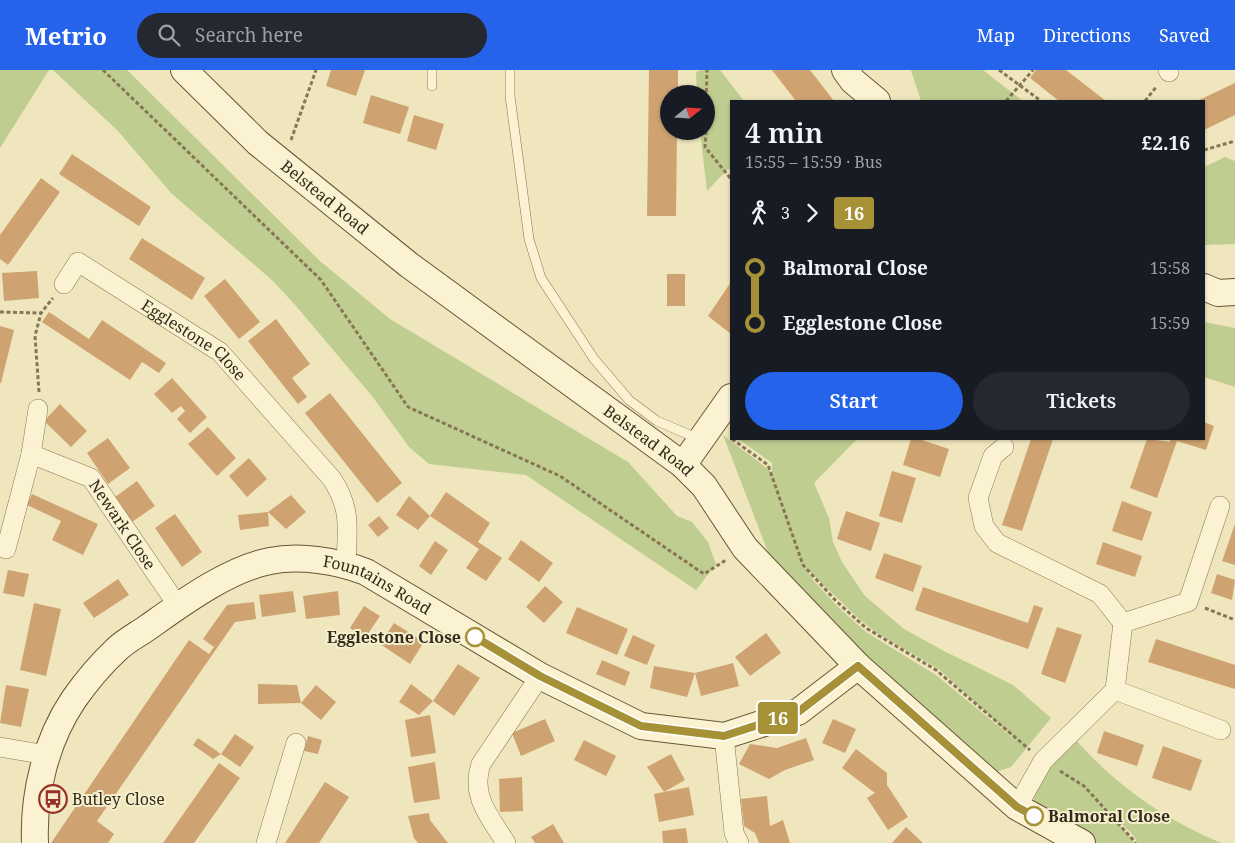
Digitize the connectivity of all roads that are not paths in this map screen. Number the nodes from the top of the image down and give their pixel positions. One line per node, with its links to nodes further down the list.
1 (184, 70): 15 (street, Belstead Road)
2 (432, 70): 5 (lane)
3 (510, 70): 12 (lane)
4 (845, 70): 6 (street)
5 (432, 86)
6 (876, 100)
7 (64, 284): 18 (street, Egglestone Close)
8 (1205, 288): 9 (street)
9 (1235, 292)
10 (730, 398): 12 (street)
11 (38, 409): 14 (street)
12 (701, 440): 15 (street)
13 (1004, 446): 20 (street)
14 (32, 454): 17 (street); 19 (street, Newark Close)
15 (683, 465): 21 (street, Belstead Road)
16 (1220, 506): 20 (street)
17 (6, 550)
18 (346, 564): 19 (street, Fountains Road); 22 (street, Fountains Road)
19 (178, 606): 28 (street, Fountains Road)
20 (1123, 623): 23 (street)
21 (858, 666): 25 (street, Fountains Road); 29 (street, Belstead Road)
22 (540, 676): 25 (street, Fountains Road); 32 (street)
23 (1115, 690): 24 (street); 29 (street)
24 (1221, 730)
25 (724, 736): 33 (street)
26 (296, 743): 31 (street)
27 (0, 747): 28 (street)
28 (47, 755): 30 (street, Fountains Road)
29 (1017, 807): 34 (street, Belstead Road)
30 (35, 843)
31 (266, 843)
32 (506, 843)
33 (739, 843)
34 (1082, 843)

